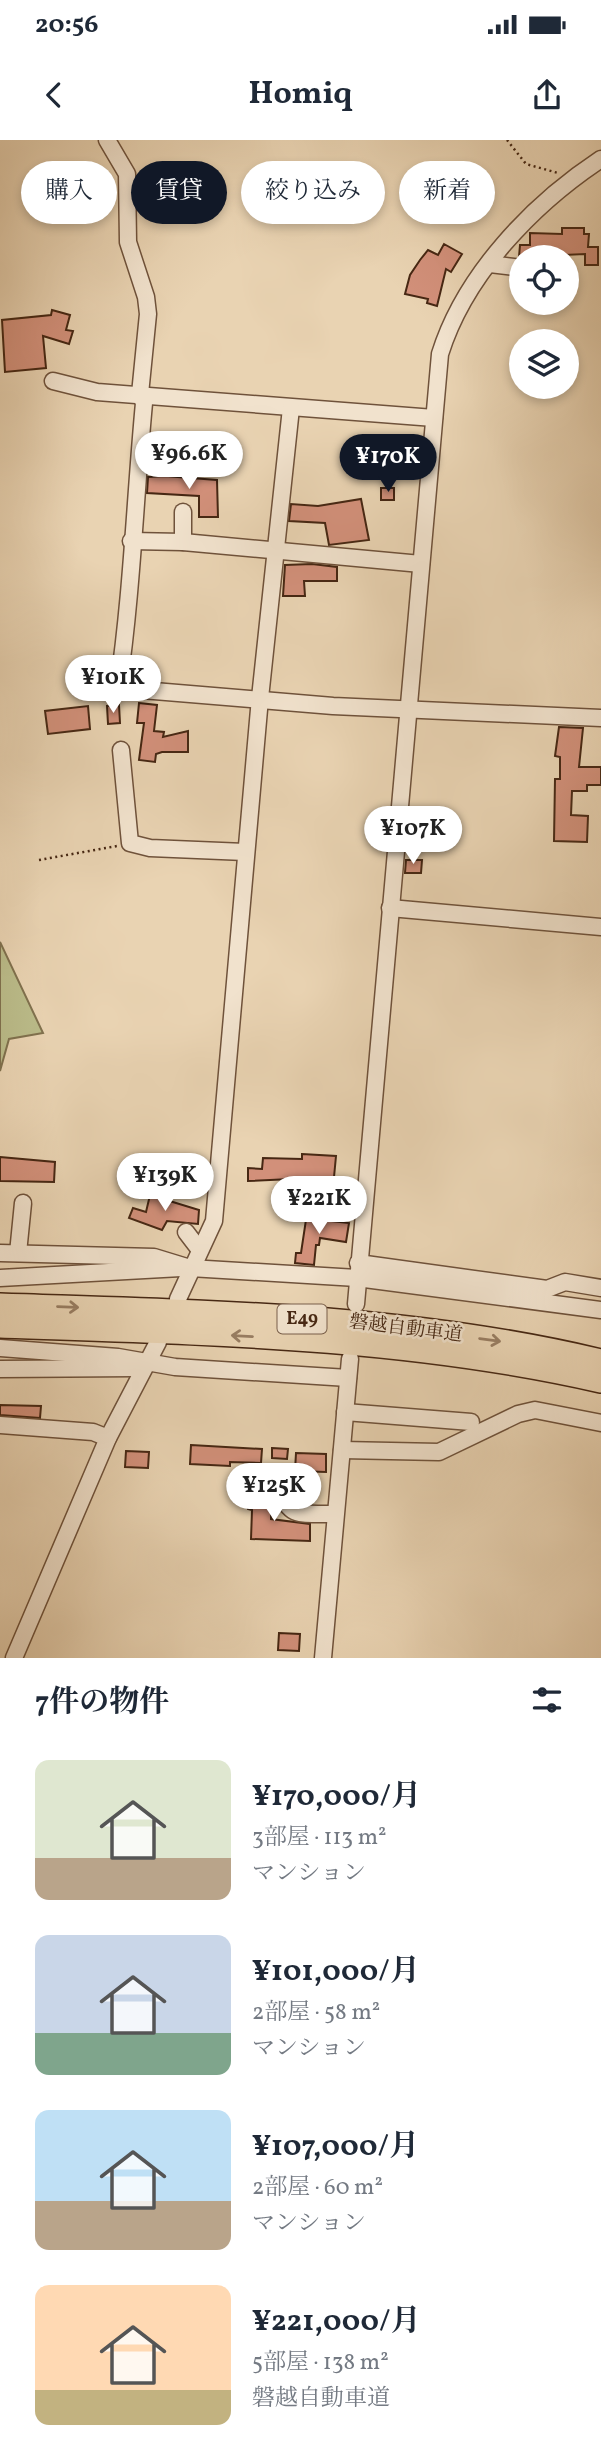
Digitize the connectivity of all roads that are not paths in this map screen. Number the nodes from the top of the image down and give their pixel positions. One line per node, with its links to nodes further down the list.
1 (107, 140): 6 (street)
2 (601, 159): 3 (street)
3 (490, 264): 4 (street); 8 (street)
4 (509, 266)
5 (53, 381): 6 (street)
6 (140, 394): 7 (street); 10 (street)
7 (291, 408): 8 (street); 12 (street)
8 (434, 418): 13 (street)
9 (183, 512): 11 (street)
10 (131, 541): 11 (street); 14 (street)
11 (183, 542): 12 (street)
12 (275, 552): 13 (street); 14 (street)
13 (421, 564): 15 (street)
14 (260, 698): 15 (street); 18 (street)
15 (408, 707): 16 (street); 19 (street)
16 (601, 718)
17 (121, 750): 18 (street)
18 (245, 852): 23 (street)
19 (390, 908): 20 (street); 27 (street)
20 (601, 927)
21 (23, 1203): 25 (street)
22 (186, 1232): 23 (street)
23 (200, 1249): 26 (street)
24 (0, 1253): 25 (street)
25 (18, 1254): 26 (street)
26 (190, 1268): 27 (street); 28 (street); 30 (street)
27 (357, 1270): 29 (street); 32 (street); 33 (street)
28 (0, 1278)
29 (601, 1288)
30 (178, 1299)
31 (0, 1304): 39 (highway, 磐越自動車道 / E49, one-way to 39)
32 (356, 1304)
33 (601, 1310)
34 (0, 1326): 42 (highway, 磐越自動車道 / E49, one-way to 34)
35 (158, 1342): 38 (street)
36 (0, 1348): 38 (street)
37 (350, 1359): 41 (street)
38 (149, 1361): 40 (street); 41 (street); 47 (street)
39 (601, 1361)
40 (0, 1368)
41 (348, 1378): 43 (street)
42 (601, 1381)
43 (345, 1412): 44 (street); 48 (street)
44 (471, 1422)
45 (601, 1423): 48 (street)
46 (0, 1424): 47 (street)
47 (108, 1438): 51 (street)
48 (342, 1450): 50 (street)
49 (278, 1482): 50 (street)
50 (334, 1514): 52 (street)
51 (13, 1658)
52 (323, 1658)

